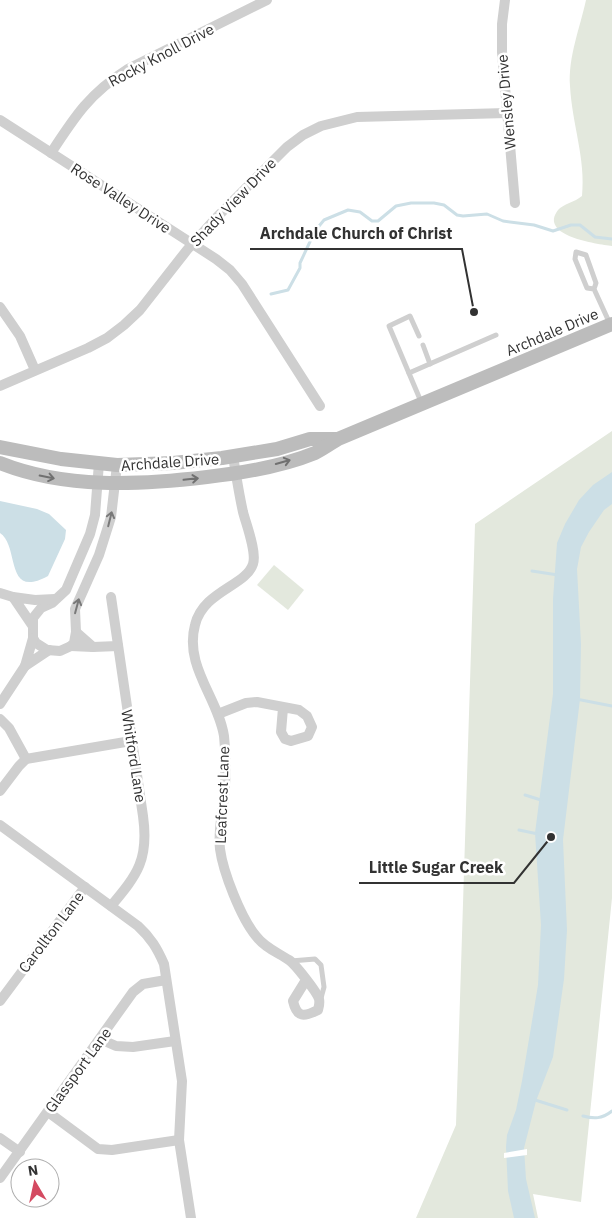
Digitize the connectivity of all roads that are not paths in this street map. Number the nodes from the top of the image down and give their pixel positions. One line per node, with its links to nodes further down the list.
1 (267, 0): 5 (street, Rocky Knoll Drive)
2 (505, 0): 3 (street, Wensley Drive)
3 (507, 113): 6 (street, Wensley Drive); 7 (street, Shady View Drive)
4 (0, 120): 5 (street, Rose Valley Drive)
5 (51, 153): 7 (street, Rose Valley Drive)
6 (515, 203)
7 (192, 244): 15 (street, Shady View Drive); 19 (street, Rose Valley Drive)
8 (594, 288): 8 (lane); 10 (lane)
9 (0, 307): 15 (street)
10 (611, 325): 18 (street, Archdale Drive)
11 (496, 335): 14 (lane)
12 (419, 336): 16 (lane)
13 (423, 345): 14 (lane)
14 (430, 364): 16 (lane)
15 (35, 370): 17 (street, Shady View Drive)
16 (409, 373): 18 (lane)
17 (0, 386)
18 (422, 404): 20 (street, Archdale Drive)
19 (320, 406)
20 (338, 439): 22 (street, Archdale Drive); 26 (street, Archdale Drive, one-way to 20)
21 (0, 447): 24 (street, Archdale Drive)
22 (233, 456): 25 (street, Archdale Drive); 26 (street, Leafcrest Lane)
23 (0, 463): 27 (street, Archdale Drive, one-way to 27)
24 (100, 463): 25 (street, Archdale Drive); 27 (street)
25 (117, 465): 28 (street)
26 (235, 474): 28 (street, Archdale Drive, one-way to 26); 45 (street, Leafcrest Lane)
27 (98, 483): 28 (street, Archdale Drive); 29 (street)
28 (116, 483): 30 (street, one-way to 28)
29 (83, 548): 30 (street); 34 (street)
30 (99, 555): 36 (street, one-way to 30)
31 (0, 593): 32 (street)
32 (14, 597): 34 (street); 35 (street)
33 (110, 597): 39 (street, Whitford Lane)
34 (56, 599): 35 (street)
35 (32, 625): 37 (street)
36 (76, 632): 38 (street); 40 (street)
37 (32, 638): 41 (street); 42 (street)
38 (71, 646): 40 (street); 41 (street)
39 (118, 646): 40 (street); 47 (street, Whitford Lane)
40 (93, 647)
41 (50, 650): 42 (street)
42 (25, 666): 43 (street)
43 (0, 704)
44 (283, 708): 45 (street)
45 (218, 714): 53 (street, Leafcrest Lane)
46 (0, 719): 48 (street)
47 (131, 741): 48 (street); 52 (street, Whitford Lane)
48 (26, 759): 49 (street)
49 (0, 791)
50 (0, 825): 51 (street)
51 (85, 887): 52 (street); 56 (street, Carollton Lane)
52 (111, 906): 54 (street)
53 (291, 961): 55 (street); 57 (lane)
54 (166, 980): 58 (street, Glassport Lane); 59 (street)
55 (306, 980): 57 (street); 57 (street)
56 (0, 1001)
57 (320, 1002)
58 (100, 1039): 59 (street); 60 (street, Glassport Lane)
59 (175, 1041): 62 (street)
60 (48, 1112): 62 (street); 63 (street, Glassport Lane)
61 (0, 1138): 63 (street)
62 (179, 1140): 65 (street)
63 (20, 1152): 64 (street, Glassport Lane)
64 (0, 1178)
65 (191, 1218)

